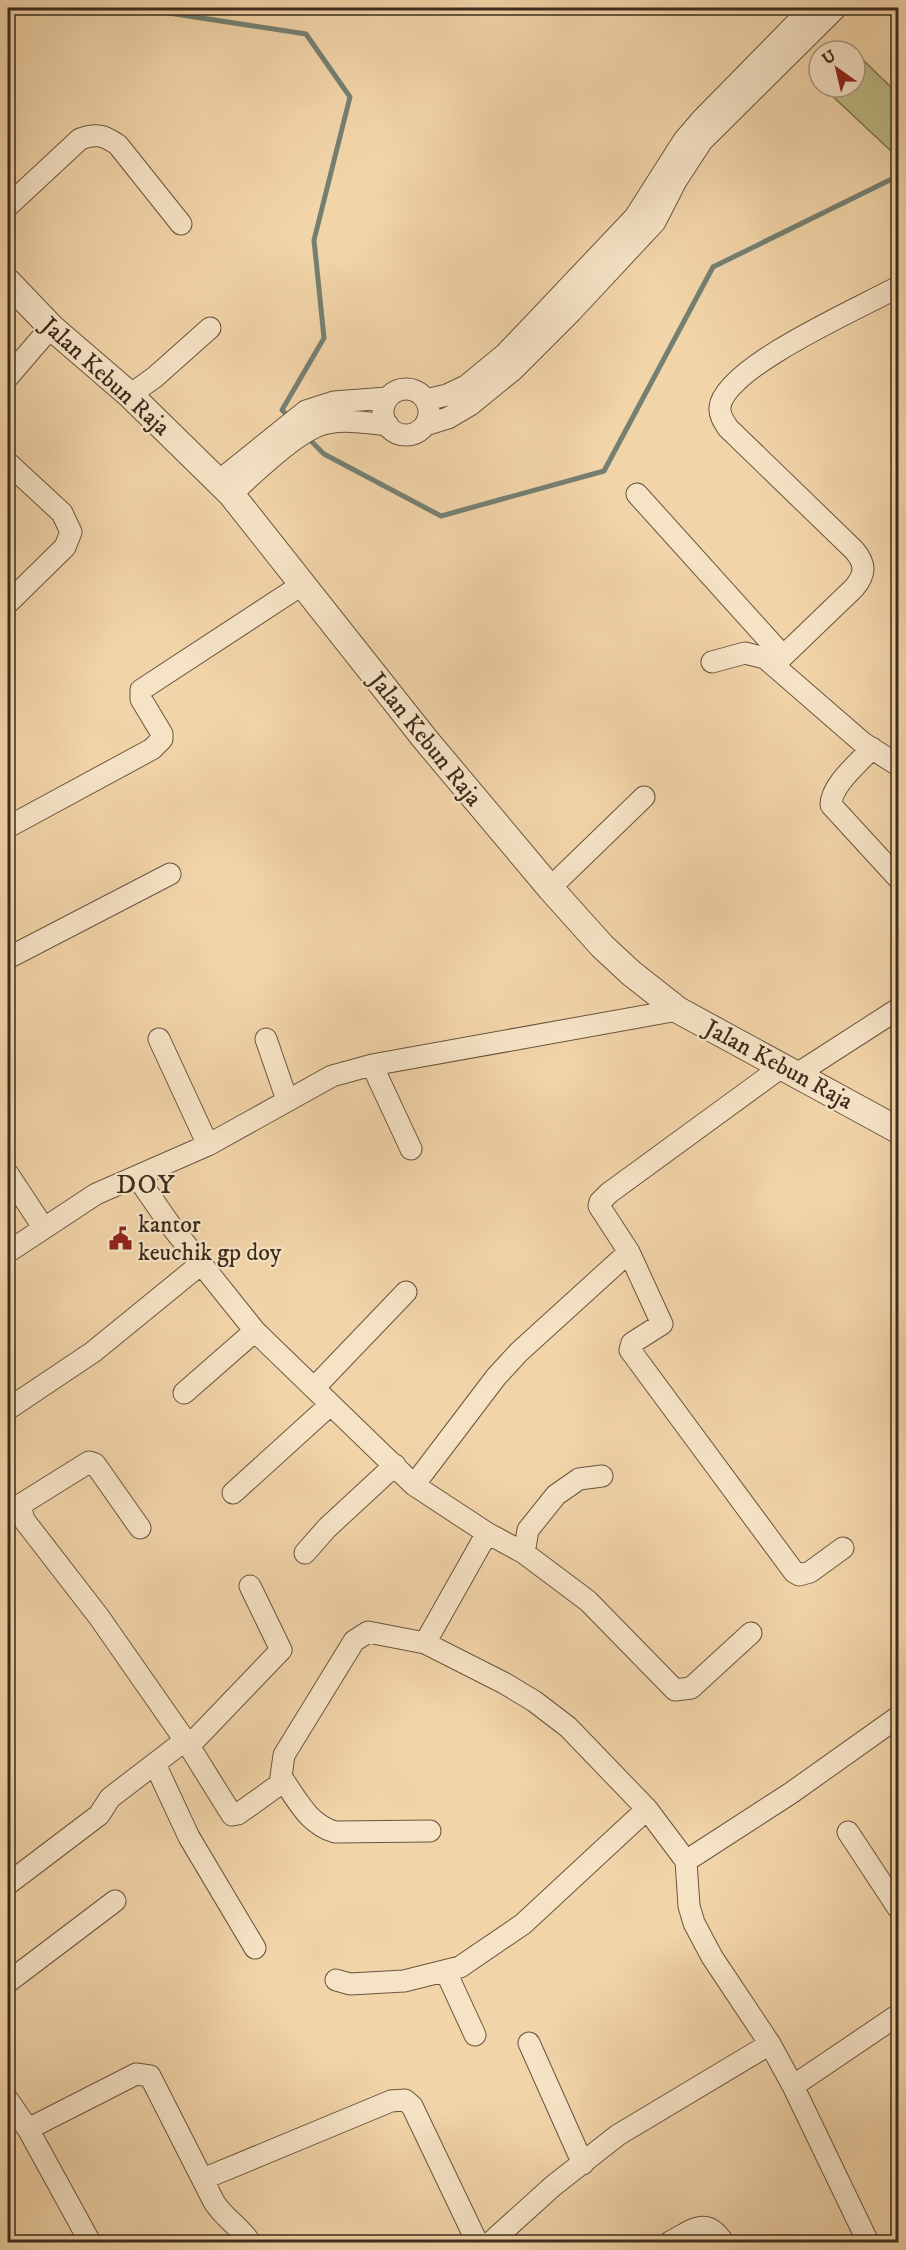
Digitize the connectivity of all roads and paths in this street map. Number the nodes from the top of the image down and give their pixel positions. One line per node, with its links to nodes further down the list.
1 (811, 8): 3 (street)
2 (836, 8): 3 (street)
3 (747, 84): 13 (street); 16 (street)
4 (8, 206): 5 (street)
5 (182, 224)
6 (8, 282): 8 (street, Jalan Kebun Raja)
7 (898, 286): 22 (street)
8 (51, 327): 10 (street); 11 (street, Jalan Kebun Raja)
9 (210, 328): 11 (street)
10 (8, 377)
11 (130, 395): 18 (street, Jalan Kebun Raja)
12 (387, 398): 13 (street); 14 (street); 15 (street)
13 (426, 400): 16 (street)
14 (310, 419): 15 (street); 18 (street)
15 (388, 425): 16 (street)
16 (425, 425)
17 (8, 462): 21 (street)
18 (225, 488): 20 (street, Jalan Kebun Raja)
19 (637, 494): 22 (street)
20 (303, 584): 27 (street); 30 (street, Jalan Kebun Raja)
21 (8, 603)
22 (779, 660): 23 (street); 24 (street)
23 (712, 662)
24 (872, 748): 25 (street); 29 (street)
25 (898, 765)
26 (644, 797): 30 (street)
27 (8, 827)
28 (170, 874): 31 (street)
29 (898, 878)
30 (550, 888): 33 (street, Jalan Kebun Raja)
31 (8, 958)
32 (898, 1009): 37 (street)
33 (678, 1010): 36 (street); 37 (street, Jalan Kebun Raja)
34 (159, 1039): 40 (street)
35 (266, 1039): 38 (street)
36 (372, 1065): 38 (street); 41 (street)
37 (790, 1070): 39 (street, Jalan Kebun Raja); 46 (street)
38 (287, 1100): 40 (street)
39 (898, 1130)
40 (208, 1145): 43 (street)
41 (411, 1149)
42 (8, 1174): 44 (street)
43 (137, 1177): 44 (street); 47 (street)
44 (43, 1227): 45 (street)
45 (8, 1252)
46 (629, 1252): 56 (street); 61 (street)
47 (202, 1263): 49 (street); 53 (street)
48 (406, 1292): 50 (street)
49 (255, 1330): 50 (street); 51 (street)
50 (314, 1388): 52 (street)
51 (184, 1393)
52 (330, 1405): 54 (street); 57 (street)
53 (8, 1409)
54 (395, 1465): 56 (street); 62 (street)
55 (602, 1476): 63 (street)
56 (414, 1485): 60 (street)
57 (233, 1493)
58 (14, 1509): 59 (street); 68 (street)
59 (140, 1528)
60 (487, 1533): 63 (street); 66 (street)
61 (843, 1548)
62 (305, 1553)
63 (524, 1553): 65 (street)
64 (250, 1586): 68 (street)
65 (751, 1632)
66 (425, 1643): 70 (street); 71 (street)
67 (898, 1717): 74 (street)
68 (189, 1746): 69 (street); 70 (street)
69 (154, 1764): 75 (street); 78 (street)
70 (280, 1784): 72 (street)
71 (647, 1809): 74 (street); 79 (street)
72 (430, 1831)
73 (848, 1832): 77 (street)
74 (686, 1861): 85 (street)
75 (8, 1884)
76 (115, 1901): 80 (street)
77 (898, 1908)
78 (255, 1948)
79 (446, 1972): 81 (street); 83 (street)
80 (10, 1974)
81 (336, 1980)
82 (898, 2015): 86 (street)
83 (475, 2035)
84 (529, 2043): 89 (street)
85 (770, 2044): 86 (street); 89 (street)
86 (793, 2086): 97 (street)
87 (8, 2100): 88 (street)
88 (28, 2129): 90 (street); 91 (street)
89 (583, 2164): 94 (street)
90 (203, 2179): 92 (street); 93 (street)
91 (90, 2242)
92 (250, 2242)
93 (477, 2242)
94 (491, 2242)
95 (669, 2242): 96 (street)
96 (723, 2242)
97 (868, 2242)

